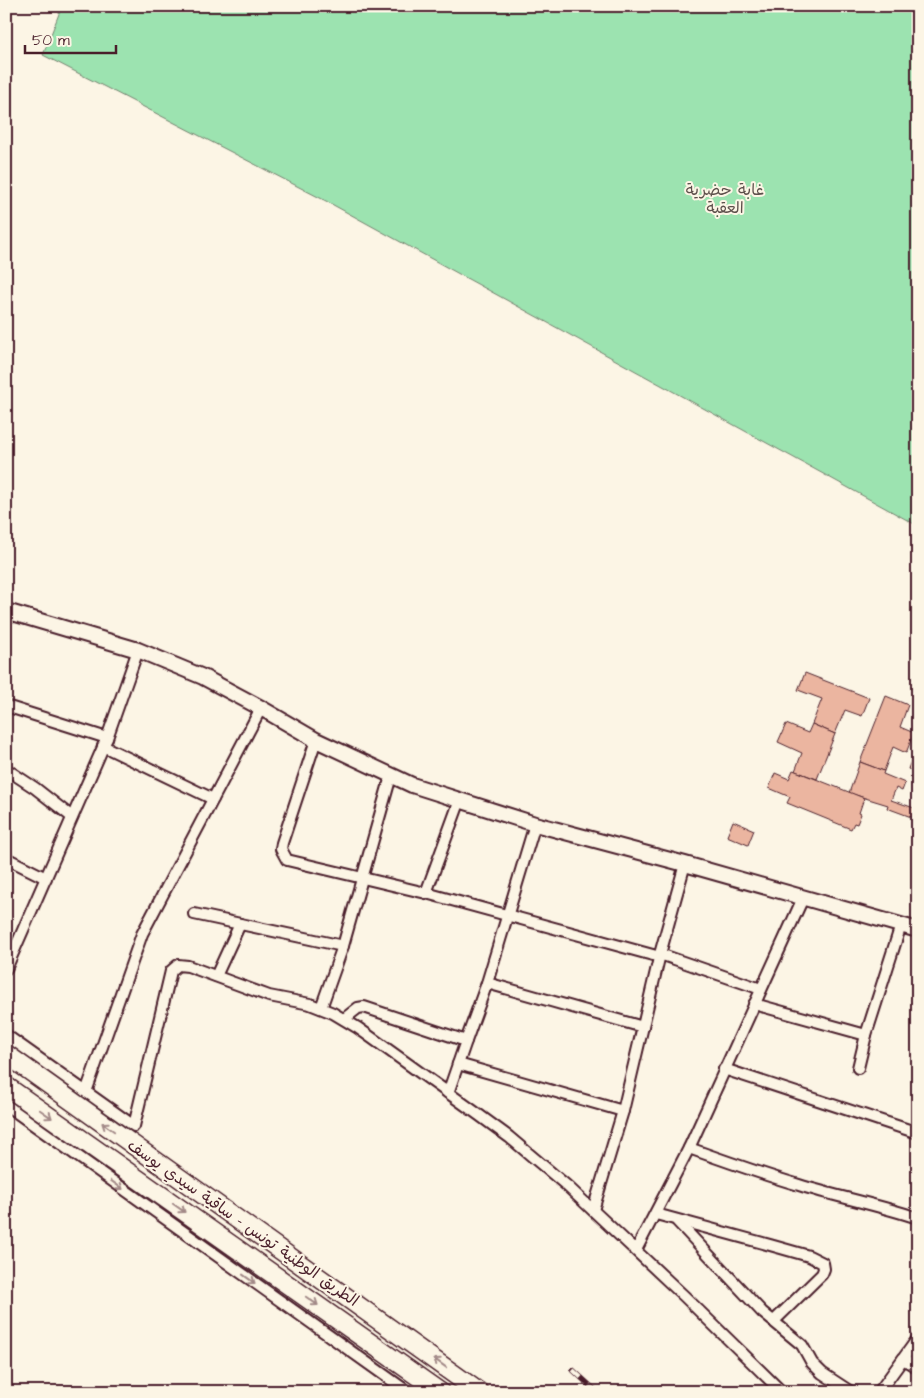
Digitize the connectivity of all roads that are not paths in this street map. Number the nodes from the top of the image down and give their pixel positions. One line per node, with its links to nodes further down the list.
1 (6, 611): 2 (street)
2 (138, 650): 4 (street); 6 (street)
3 (6, 706): 6 (street)
4 (262, 708): 5 (street); 9 (street)
5 (316, 740): 8 (street); 15 (street)
6 (105, 742): 9 (street); 11 (street)
7 (6, 769): 11 (street)
8 (391, 776): 10 (street); 15 (street)
9 (213, 799): 43 (street)
10 (460, 800): 12 (street); 17 (street)
11 (72, 817): 16 (street)
12 (535, 824): 14 (street); 20 (street)
13 (6, 858): 16 (street)
14 (685, 864): 18 (street); 26 (street)
15 (362, 877): 17 (street); 24 (street)
16 (46, 878): 25 (street)
17 (426, 893): 20 (street)
18 (803, 898): 22 (street); 30 (street)
19 (194, 914): 21 (street)
20 (507, 916): 26 (street); 29 (street)
21 (240, 924): 24 (street); 28 (street)
22 (901, 925): 23 (street); 36 (street)
23 (918, 930)
24 (343, 946): 32 (street)
25 (9, 955): 27 (street)
26 (660, 956): 30 (street); 34 (street)
27 (6, 968)
28 (216, 976): 32 (street); 43 (street)
29 (487, 983): 34 (street); 37 (street)
30 (761, 989): 31 (street)
31 (754, 1004): 36 (street); 41 (street)
32 (321, 1008): 33 (street)
33 (344, 1019): 37 (street); 44 (street)
34 (643, 1027): 46 (street)
35 (6, 1035): 43 (street)
36 (866, 1035): 40 (street)
37 (466, 1041): 39 (street)
38 (6, 1054): 60 (highway, الطريق الوطنية تونس - ساقية سيدي يوسف, one-way to 38)
39 (458, 1064): 44 (street); 46 (street)
40 (858, 1068)
41 (724, 1069): 47 (street); 48 (street)
42 (6, 1086): 59 (highway, الطريق الوطنية تونس - ساقية سيدي يوسف, one-way to 59)
43 (86, 1092)
44 (448, 1093): 49 (street)
45 (6, 1105): 58 (street, one-way to 58)
46 (623, 1111): 49 (street)
47 (918, 1133)
48 (689, 1148): 50 (street); 51 (street)
49 (593, 1210): 53 (street)
50 (656, 1214): 52 (street); 53 (street)
51 (918, 1218)
52 (677, 1220): 54 (street); 54 (street)
53 (636, 1250): 61 (street)
54 (774, 1321): 62 (street)
55 (918, 1338): 56 (street)
56 (903, 1358): 57 (street); 63 (street)
57 (918, 1368)
58 (408, 1392)
59 (440, 1392)
60 (479, 1392)
61 (782, 1392)
62 (851, 1392)
63 (879, 1392)

